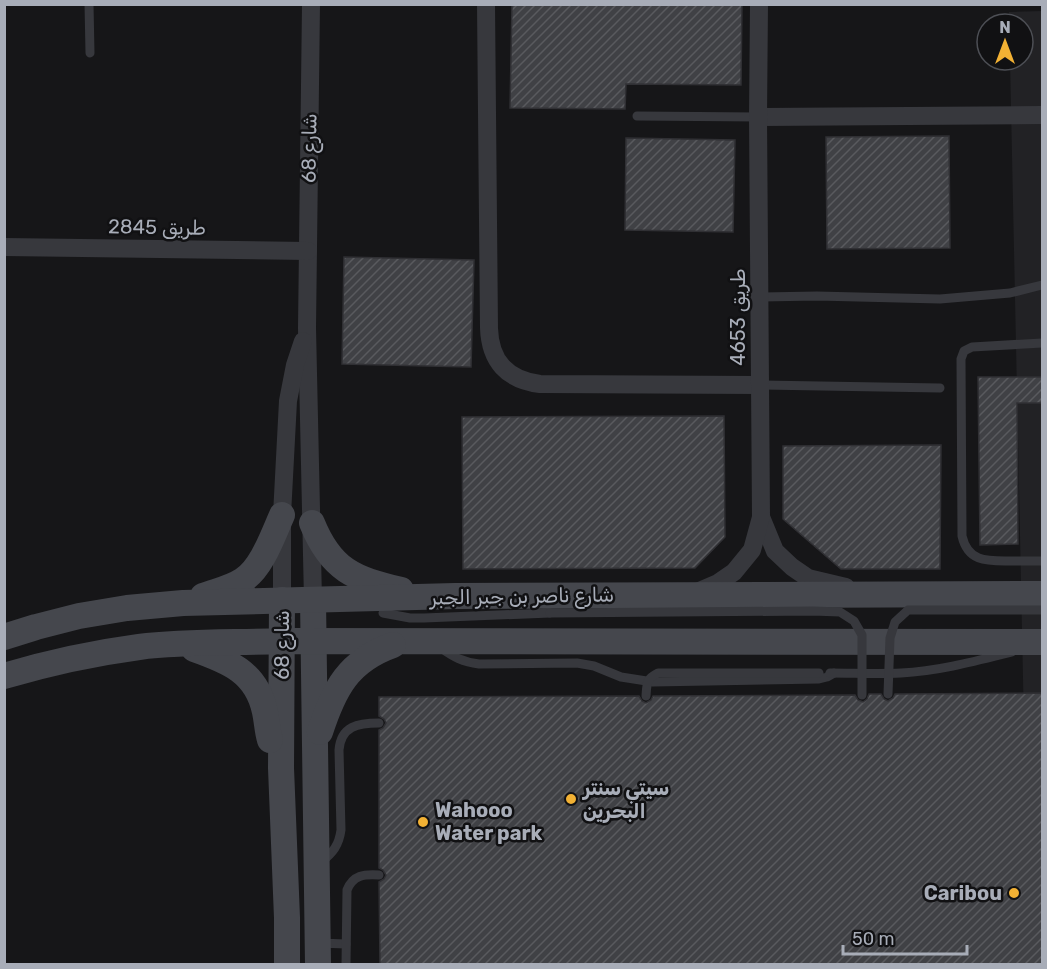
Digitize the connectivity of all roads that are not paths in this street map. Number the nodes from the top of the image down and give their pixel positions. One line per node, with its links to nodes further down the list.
1 (89, 4): 5 (lane)
2 (310, 4): 10 (street, شارع 68)
3 (486, 4): 15 (street)
4 (759, 4): 8 (street, طريق 4653)
5 (90, 53)
6 (1042, 115): 8 (street)
7 (637, 116): 8 (lane)
8 (758, 117): 12 (street, طريق 4653)
9 (4, 247): 10 (street, طريق 2845)
10 (308, 251): 13 (street, شارع 68)
11 (1042, 285): 12 (lane)
12 (760, 297): 15 (street, طريق 4653)
13 (307, 328): 17 (street, شارع 68); 19 (street, شارع 68)
14 (1042, 343): 21 (lane)
15 (760, 385): 16 (lane); 18 (street, طريق 4653)
16 (940, 388)
17 (282, 515): 27 (street, شارع 68); 28 (main road)
18 (761, 517): 23 (street, طريق 4653); 24 (street, طريق 4653)
19 (312, 523): 26 (main road); 31 (street, شارع 68)
20 (1042, 555): 21 (lane)
21 (1030, 561): 22 (lane)
22 (1042, 561)
23 (692, 594): 24 (main road, شارع ناصر بن جبر الجبر); 26 (main road, شارع ناصر بن جبر الجبر)
24 (876, 594): 25 (main road, شارع ناصر بن جبر الجبر)
25 (1042, 594)
26 (442, 596): 30 (main road); 31 (main road, شارع ناصر بن جبر الجبر)
27 (282, 600): 28 (main road, شارع ناصر بن جبر الجبر); 31 (main road, شارع ناصر بن جبر الجبر); 33 (main road, شارع 68)
28 (183, 603): 32 (main road, شارع ناصر بن جبر الجبر)
29 (1042, 610): 41 (lane, bridge)
30 (383, 613): 31 (main road); 40 (lane, bridge)
31 (313, 620): 33 (main road); 34 (main road, شارع ناصر بن جبر الجبر); 44 (main road, شارع 68)
32 (4, 637)
33 (282, 641): 36 (main road); 45 (main road, شارع 68)
34 (400, 642): 35 (main road, شارع ناصر بن جبر الجبر); 44 (main road)
35 (435, 642): 37 (main road, شارع ناصر بن جبر الجبر); 38 (lane)
36 (180, 644): 39 (main road); 45 (main road)
37 (1042, 644): 38 (lane)
38 (834, 673): 42 (lane, bridge)
39 (4, 676)
40 (862, 694)
41 (888, 694)
42 (646, 696)
43 (379, 723): 46 (lane)
44 (315, 750): 46 (main road, شارع 68)
45 (281, 768): 50 (main road, شارع 68)
46 (317, 866): 49 (main road, شارع 68)
47 (379, 875): 48 (lane)
48 (346, 944): 49 (lane); 51 (lane)
49 (318, 953)
50 (287, 964)
51 (346, 964)

